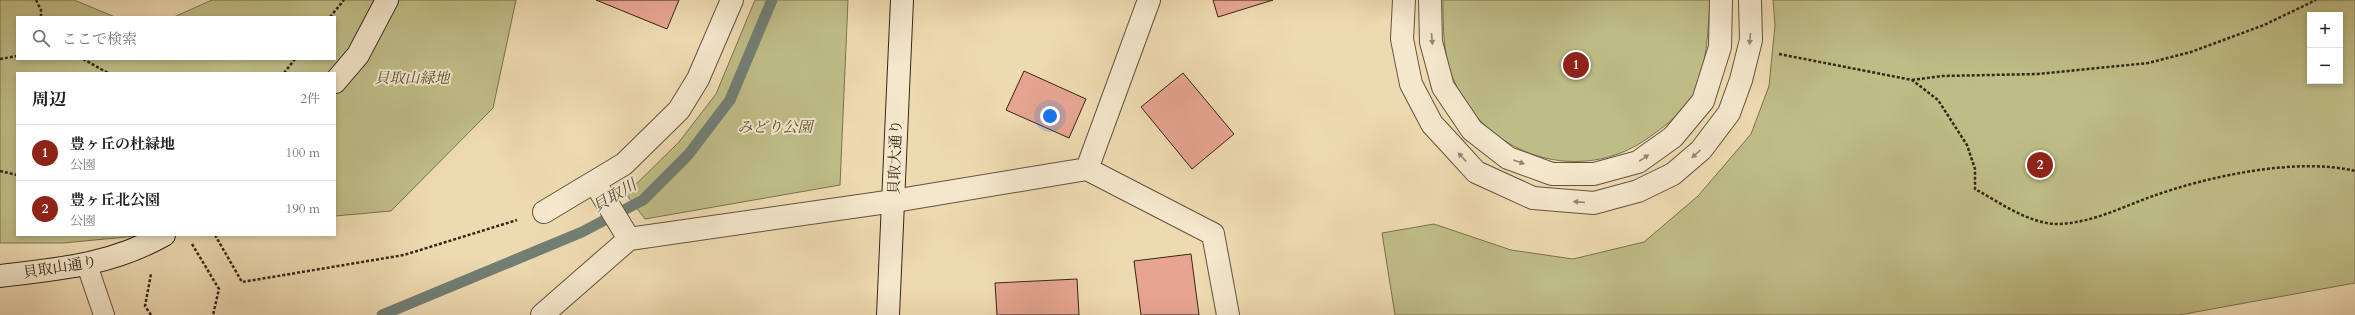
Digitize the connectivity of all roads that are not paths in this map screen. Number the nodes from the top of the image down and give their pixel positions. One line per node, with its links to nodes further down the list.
1 (387, 0): 9 (street)
2 (732, 0): 11 (street)
3 (902, 0): 12 (street, 貝取大通り)
4 (1149, 0): 10 (street)
5 (1404, 0): 8 (street, one-way to 5)
6 (1430, 0): 7 (street, one-way to 7)
7 (1721, 0)
8 (1750, 0)
9 (336, 81)
10 (1087, 169): 12 (street); 21 (street)
11 (598, 189): 13 (street); 14 (street)
12 (894, 201): 14 (street); 20 (street, 貝取大通り)
13 (544, 212)
14 (627, 235): 19 (street)
15 (162, 236): 16 (street, 貝取山通り)
16 (87, 265): 17 (street, 貝取山通り); 18 (lane)
17 (0, 276)
18 (104, 315)
19 (542, 315)
20 (888, 315)
21 (1228, 315)

